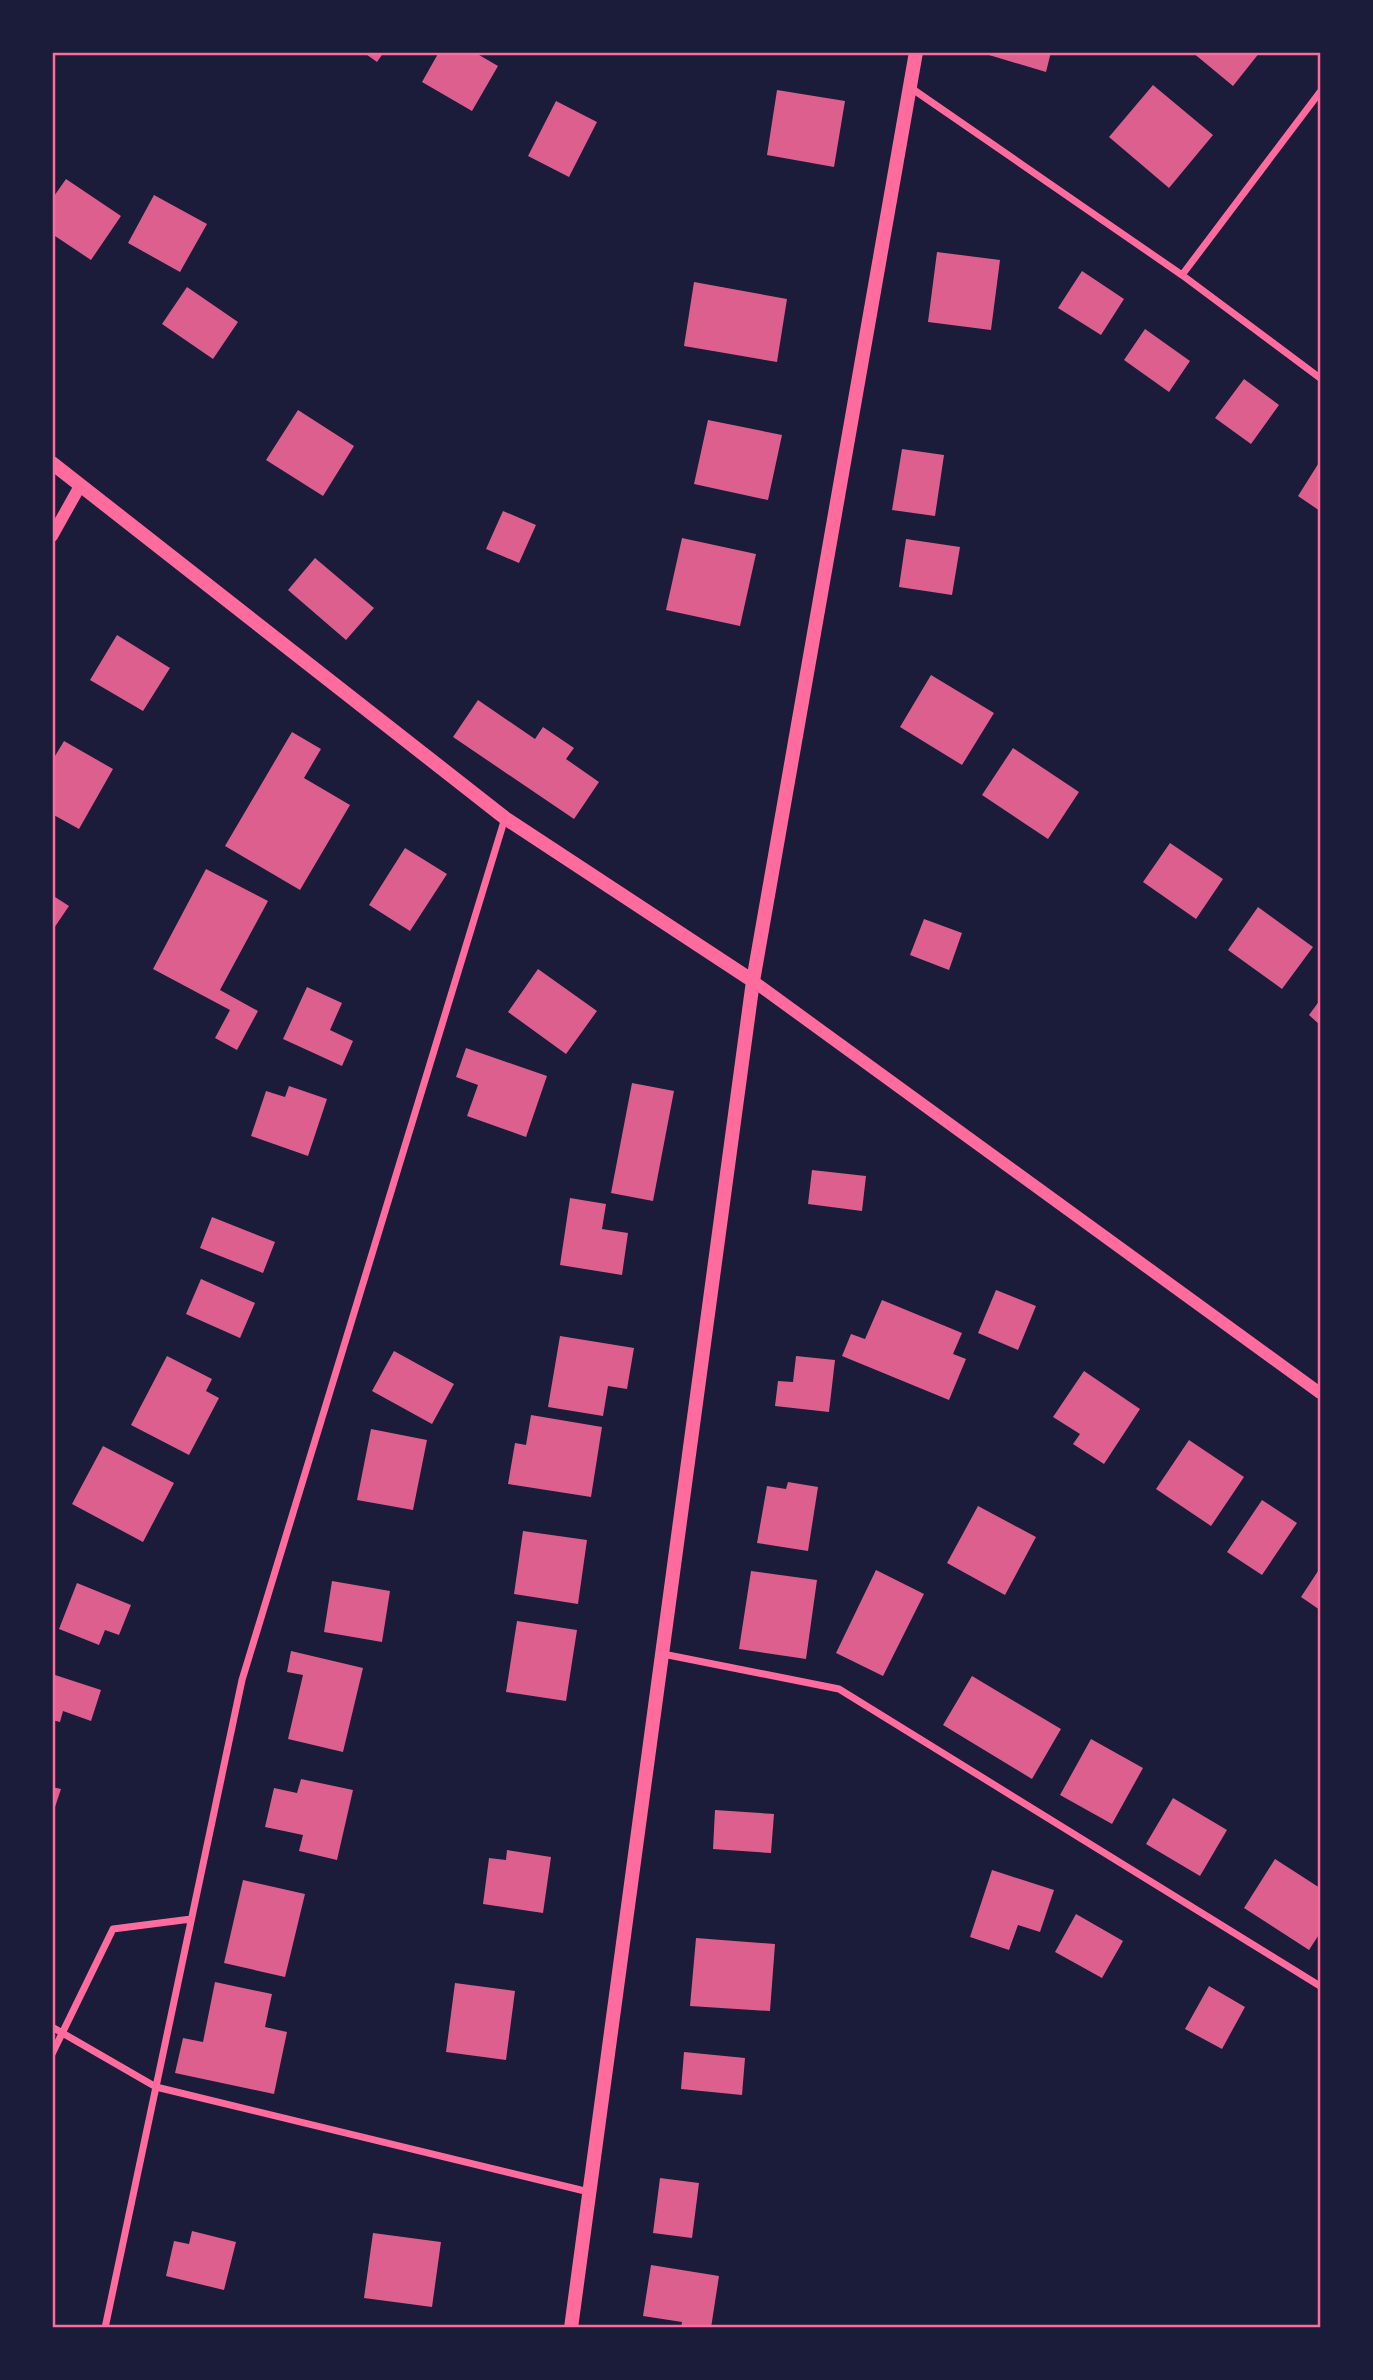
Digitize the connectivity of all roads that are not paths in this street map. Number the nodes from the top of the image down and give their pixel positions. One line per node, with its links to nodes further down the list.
1 (916, 52): 2 (main road)
2 (911, 89): 4 (street); 10 (main road)
3 (1321, 92): 4 (street)
4 (1182, 275): 5 (street)
5 (1321, 378)
6 (52, 463): 7 (main road)
7 (80, 486): 8 (street); 9 (main road)
8 (52, 536)
9 (505, 818): 10 (main road); 13 (street)
10 (753, 981): 11 (street); 12 (main road)
11 (1321, 1393)
12 (663, 1654): 14 (street); 19 (main road)
13 (191, 1919): 16 (street); 18 (street)
14 (1321, 1986)
15 (52, 2027): 16 (street)
16 (65, 2033): 17 (street); 18 (street)
17 (52, 2054)
18 (156, 2087): 19 (street); 20 (street)
19 (589, 2192): 21 (main road)
20 (104, 2328)
21 (571, 2328)

